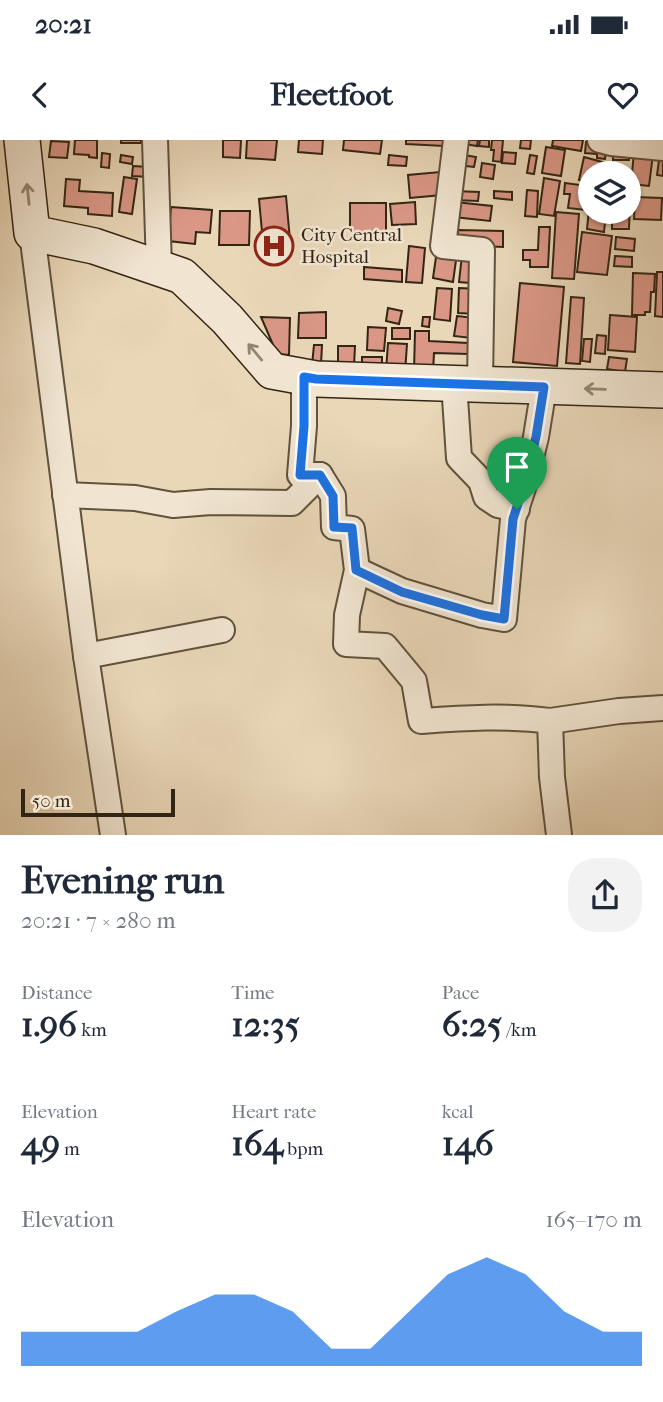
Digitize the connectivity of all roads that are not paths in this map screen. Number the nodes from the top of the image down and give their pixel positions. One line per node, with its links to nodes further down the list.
1 (22, 140): 6 (main road, one-way to 1)
2 (155, 140): 7 (street)
3 (456, 140): 9 (street)
4 (600, 140): 5 (street)
5 (663, 148)
6 (32, 233): 7 (main road); 13 (street)
7 (159, 268): 8 (main road, one-way to 7)
8 (304, 377): 9 (main road); 12 (street)
9 (467, 384): 10 (main road); 14 (street)
10 (544, 387): 11 (main road, one-way to 10); 14 (street)
11 (663, 390)
12 (320, 475): 13 (street); 15 (street)
13 (65, 495): 17 (street)
14 (517, 509): 15 (street)
15 (356, 570): 19 (street)
16 (222, 630): 17 (street)
17 (86, 656): 20 (street)
18 (663, 708): 19 (street)
19 (550, 721): 21 (street)
20 (113, 835)
21 (559, 835)

